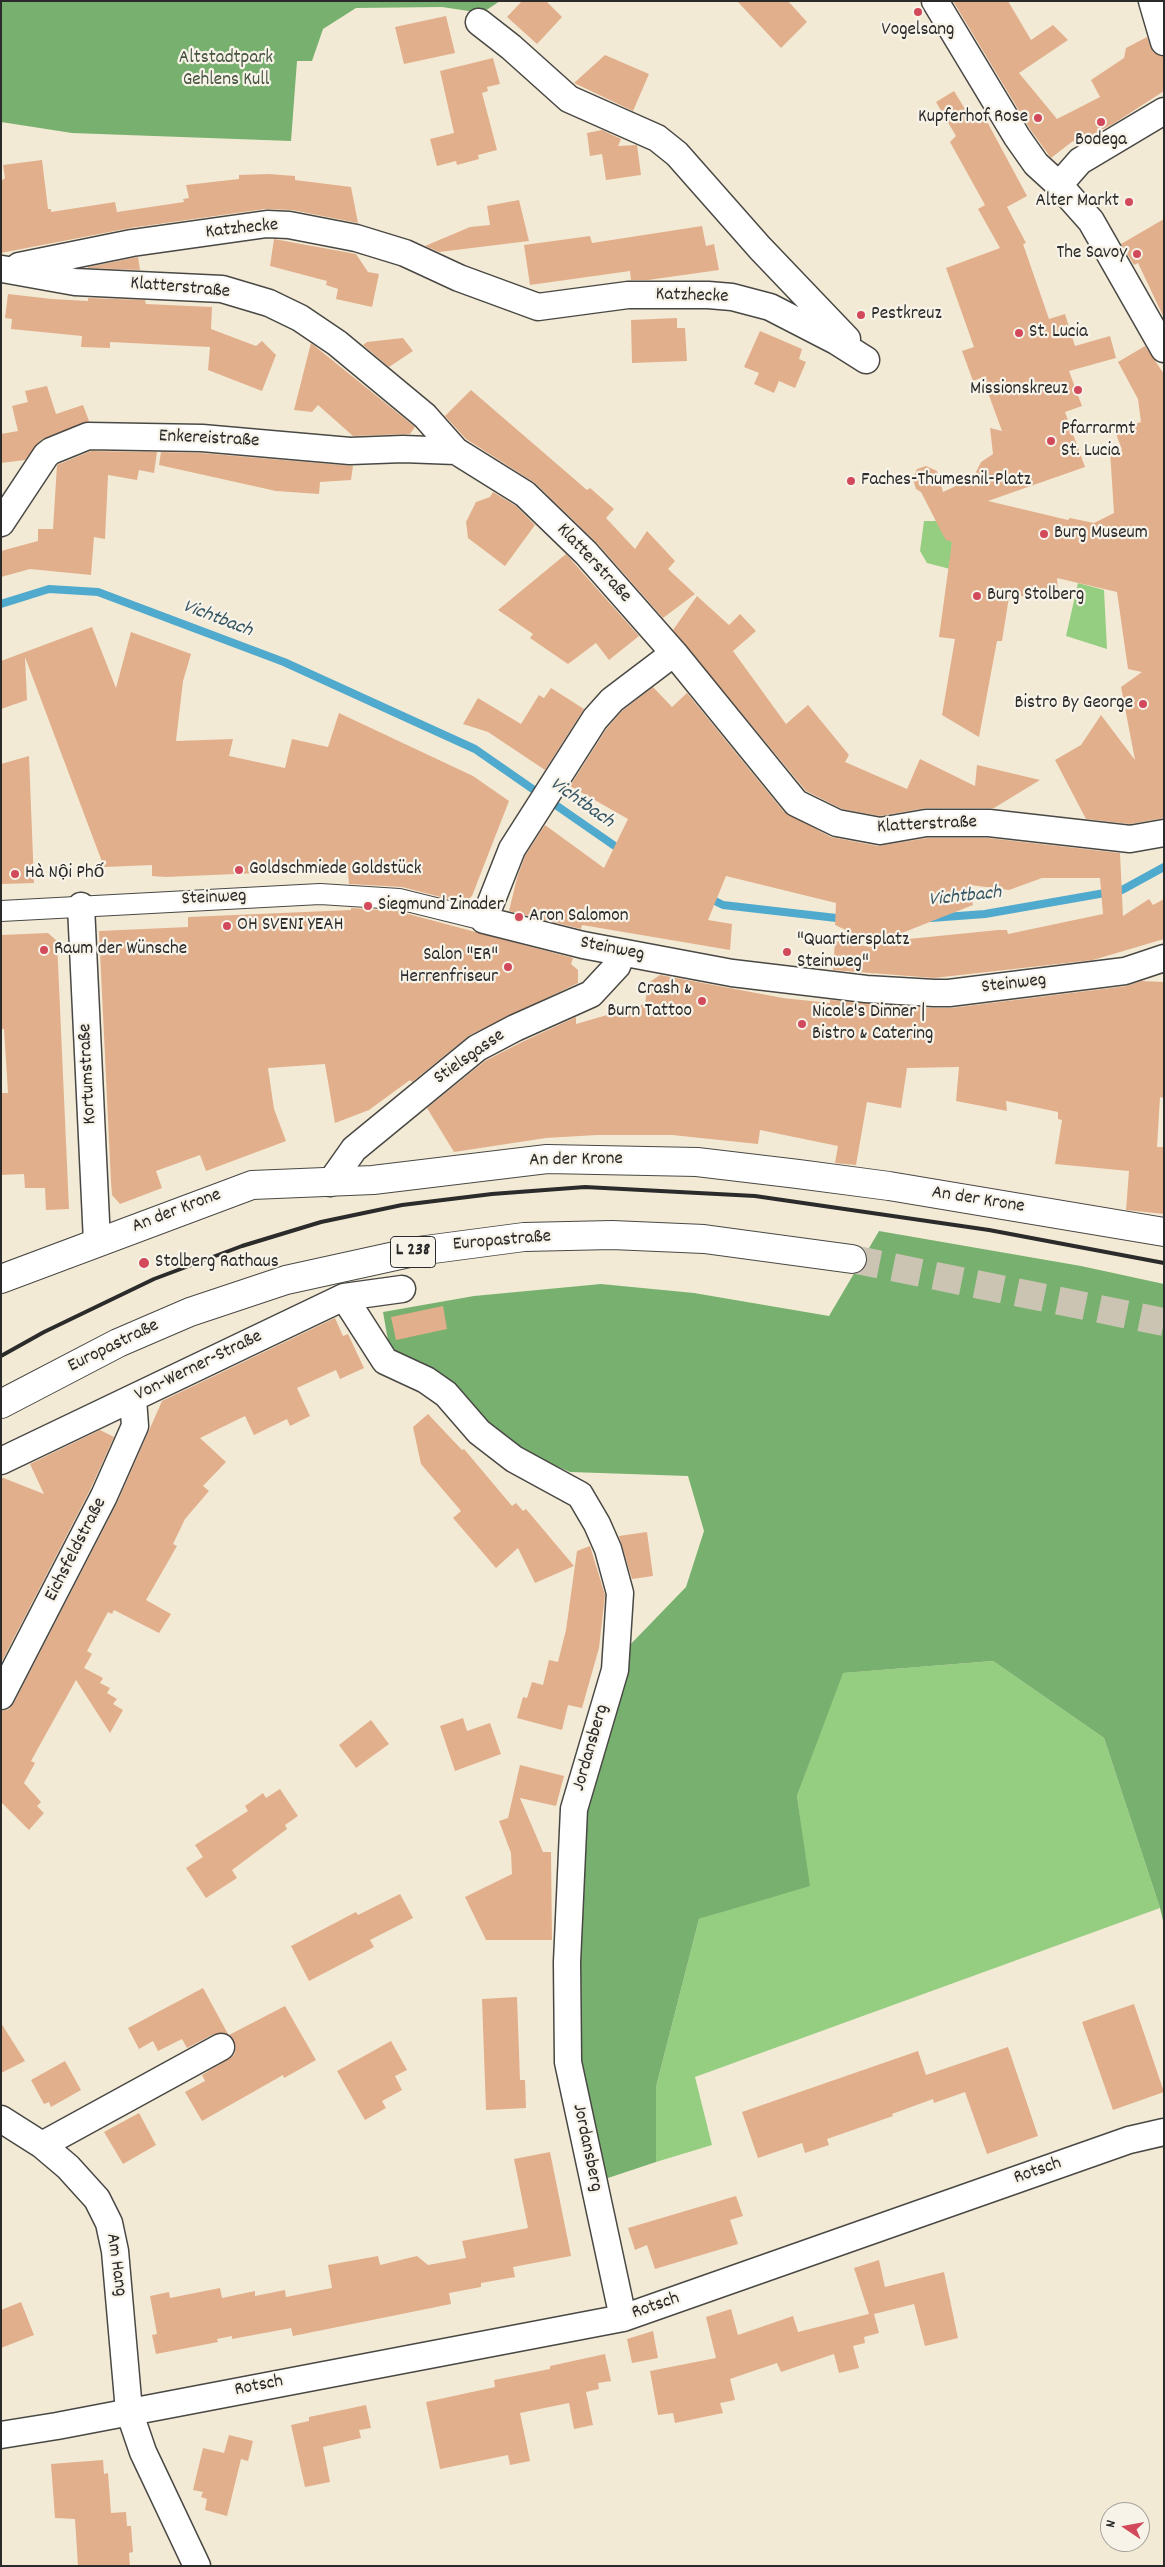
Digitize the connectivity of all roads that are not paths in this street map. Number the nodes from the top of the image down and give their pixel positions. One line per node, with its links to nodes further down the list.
1 (935, 1): 6 (street)
2 (1152, 1): 4 (street)
3 (479, 22): 7 (street, Katzhecke)
4 (1164, 42)
5 (1164, 111): 6 (street)
6 (1059, 185): 8 (street)
7 (2, 269): 9 (street, Klatterstraße)
8 (1164, 349)
9 (456, 451): 10 (street, Enkereistraße); 11 (street, Klatterstraße)
10 (1, 523)
11 (674, 653): 12 (street, Klatterstraße); 15 (street)
12 (1164, 833)
13 (81, 906): 14 (street, Steinweg); 15 (street, Steinweg); 20 (street, Kortumstraße)
14 (1, 911)
15 (484, 920): 16 (street, Steinweg)
16 (622, 953): 17 (street, Steinweg); 18 (street, Stielsgasse)
17 (1164, 958)
18 (330, 1183): 19 (street, An der Krone); 20 (street, An der Krone)
19 (1164, 1232)
20 (98, 1242): 22 (street, An der Krone)
21 (852, 1260): 26 (street, Europastraße / L 238)
22 (1, 1279)
23 (402, 1289): 24 (street, Von-Werner-Straße)
24 (344, 1298): 25 (street, Von-Werner-Straße); 33 (street, Jordansberg)
25 (133, 1399): 27 (street, Von-Werner-Straße); 28 (street, Eichsfeldstraße)
26 (1, 1404)
27 (1, 1461)
28 (1, 1696)
29 (221, 2047): 32 (street)
30 (1, 2119): 32 (street, Am Hang)
31 (1164, 2132): 33 (street, Rotsch)
32 (42, 2144): 34 (street, Am Hang)
33 (623, 2318): 34 (street, Rotsch)
34 (129, 2411): 35 (street); 36 (street, Am Hang)
35 (1, 2434)
36 (197, 2566)

